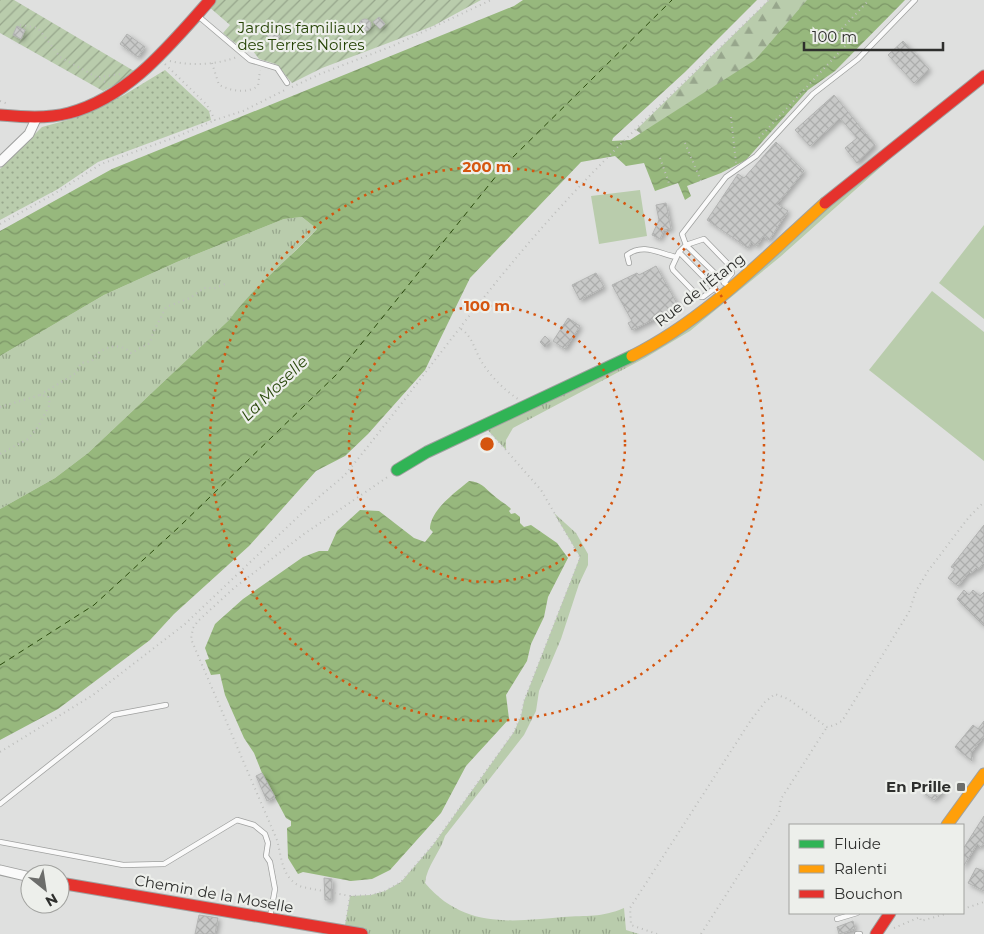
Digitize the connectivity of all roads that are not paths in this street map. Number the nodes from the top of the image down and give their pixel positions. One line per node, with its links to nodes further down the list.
1 (210, 0): 3 (street)
2 (915, 0): 9 (lane)
3 (197, 15): 5 (lane); 7 (street)
4 (984, 76): 13 (street, Rue de l'Étang)
5 (287, 82)
6 (0, 115): 7 (street)
7 (36, 119): 8 (street)
8 (0, 162)
9 (686, 245): 10 (lane); 13 (lane); 13 (lane)
10 (679, 252): 11 (lane); 13 (lane)
11 (676, 258): 12 (lane); 13 (lane)
12 (629, 263)
13 (723, 289): 14 (street, Rue de l'Étang)
14 (397, 470)
15 (166, 705): 17 (lane)
16 (984, 774): 18 (street)
17 (0, 804)
18 (948, 824)
19 (0, 842): 25 (lane)
20 (0, 870): 21 (street)
21 (20, 875)
22 (70, 885): 25 (street, Chemin de la Moselle)
23 (854, 914): 26 (lane)
24 (884, 916): 28 (street)
25 (270, 919): 27 (street, Chemin de la Moselle)
26 (837, 919)
27 (362, 934)
28 (876, 934)

